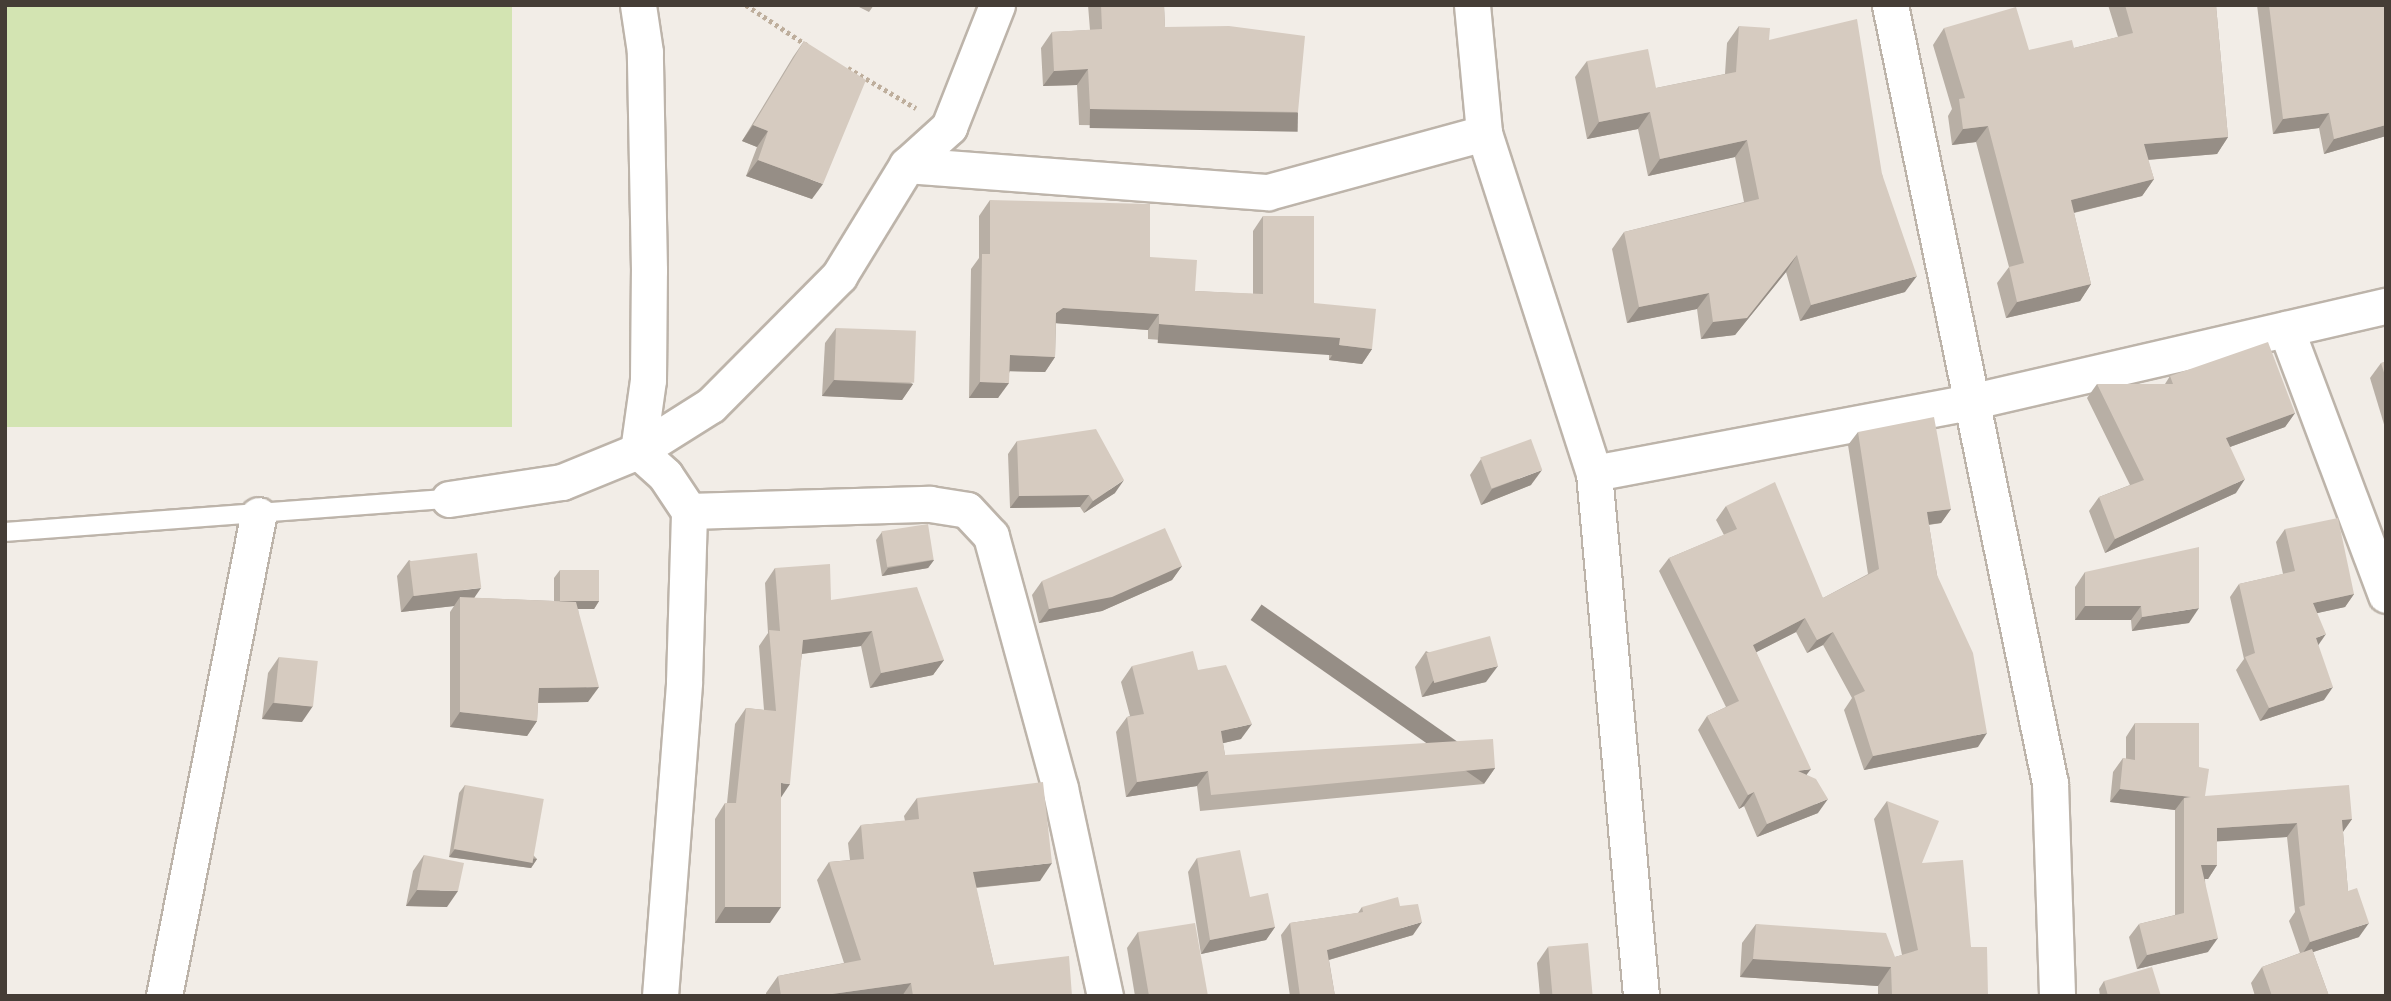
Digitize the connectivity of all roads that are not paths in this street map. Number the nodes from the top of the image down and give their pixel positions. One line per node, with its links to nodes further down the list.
1 (638, 5): 10 (street)
2 (997, 5): 6 (street)
3 (1472, 5): 5 (street)
4 (1901, 8): 9 (street)
5 (1485, 133): 6 (street); 11 (street)
6 (907, 165): 10 (street)
7 (2386, 306): 8 (street)
8 (2286, 329): 9 (street); 16 (street)
9 (1969, 402): 11 (street); 21 (street)
10 (638, 451): 12 (street); 13 (street)
11 (1594, 473): 20 (street)
12 (449, 499): 14 (lane)
13 (688, 511): 18 (street); 19 (street)
14 (258, 515): 15 (lane); 17 (street)
15 (5, 532)
16 (2386, 595)
17 (164, 996)
18 (660, 996)
19 (1105, 996)
20 (1641, 996)
21 (2057, 996)

